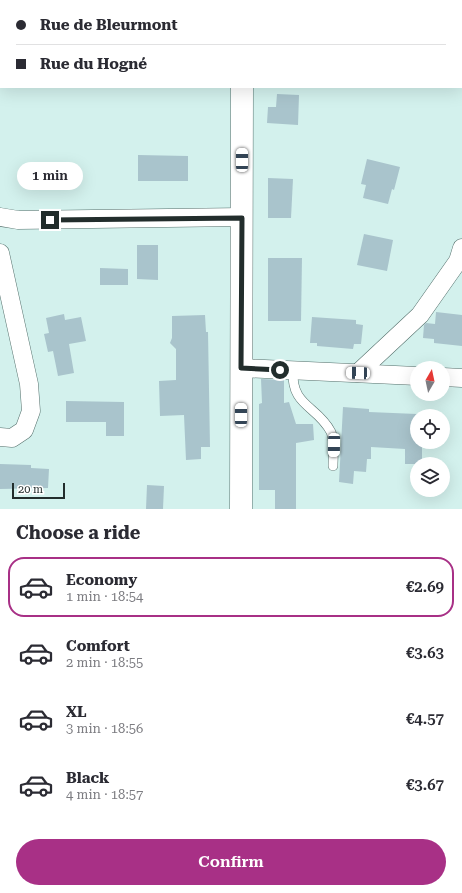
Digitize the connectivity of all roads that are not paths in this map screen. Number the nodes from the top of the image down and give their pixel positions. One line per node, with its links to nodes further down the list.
1 (242, 88): 2 (street)
2 (242, 218): 3 (street); 6 (street)
3 (0, 221)
4 (462, 248): 8 (street)
5 (0, 253): 12 (street)
6 (241, 368): 7 (street); 14 (street)
7 (293, 370): 8 (street); 13 (lane)
8 (358, 373): 9 (street)
9 (410, 376)
10 (450, 377): 11 (street)
11 (462, 378)
12 (0, 437)
13 (333, 466)
14 (241, 509)

